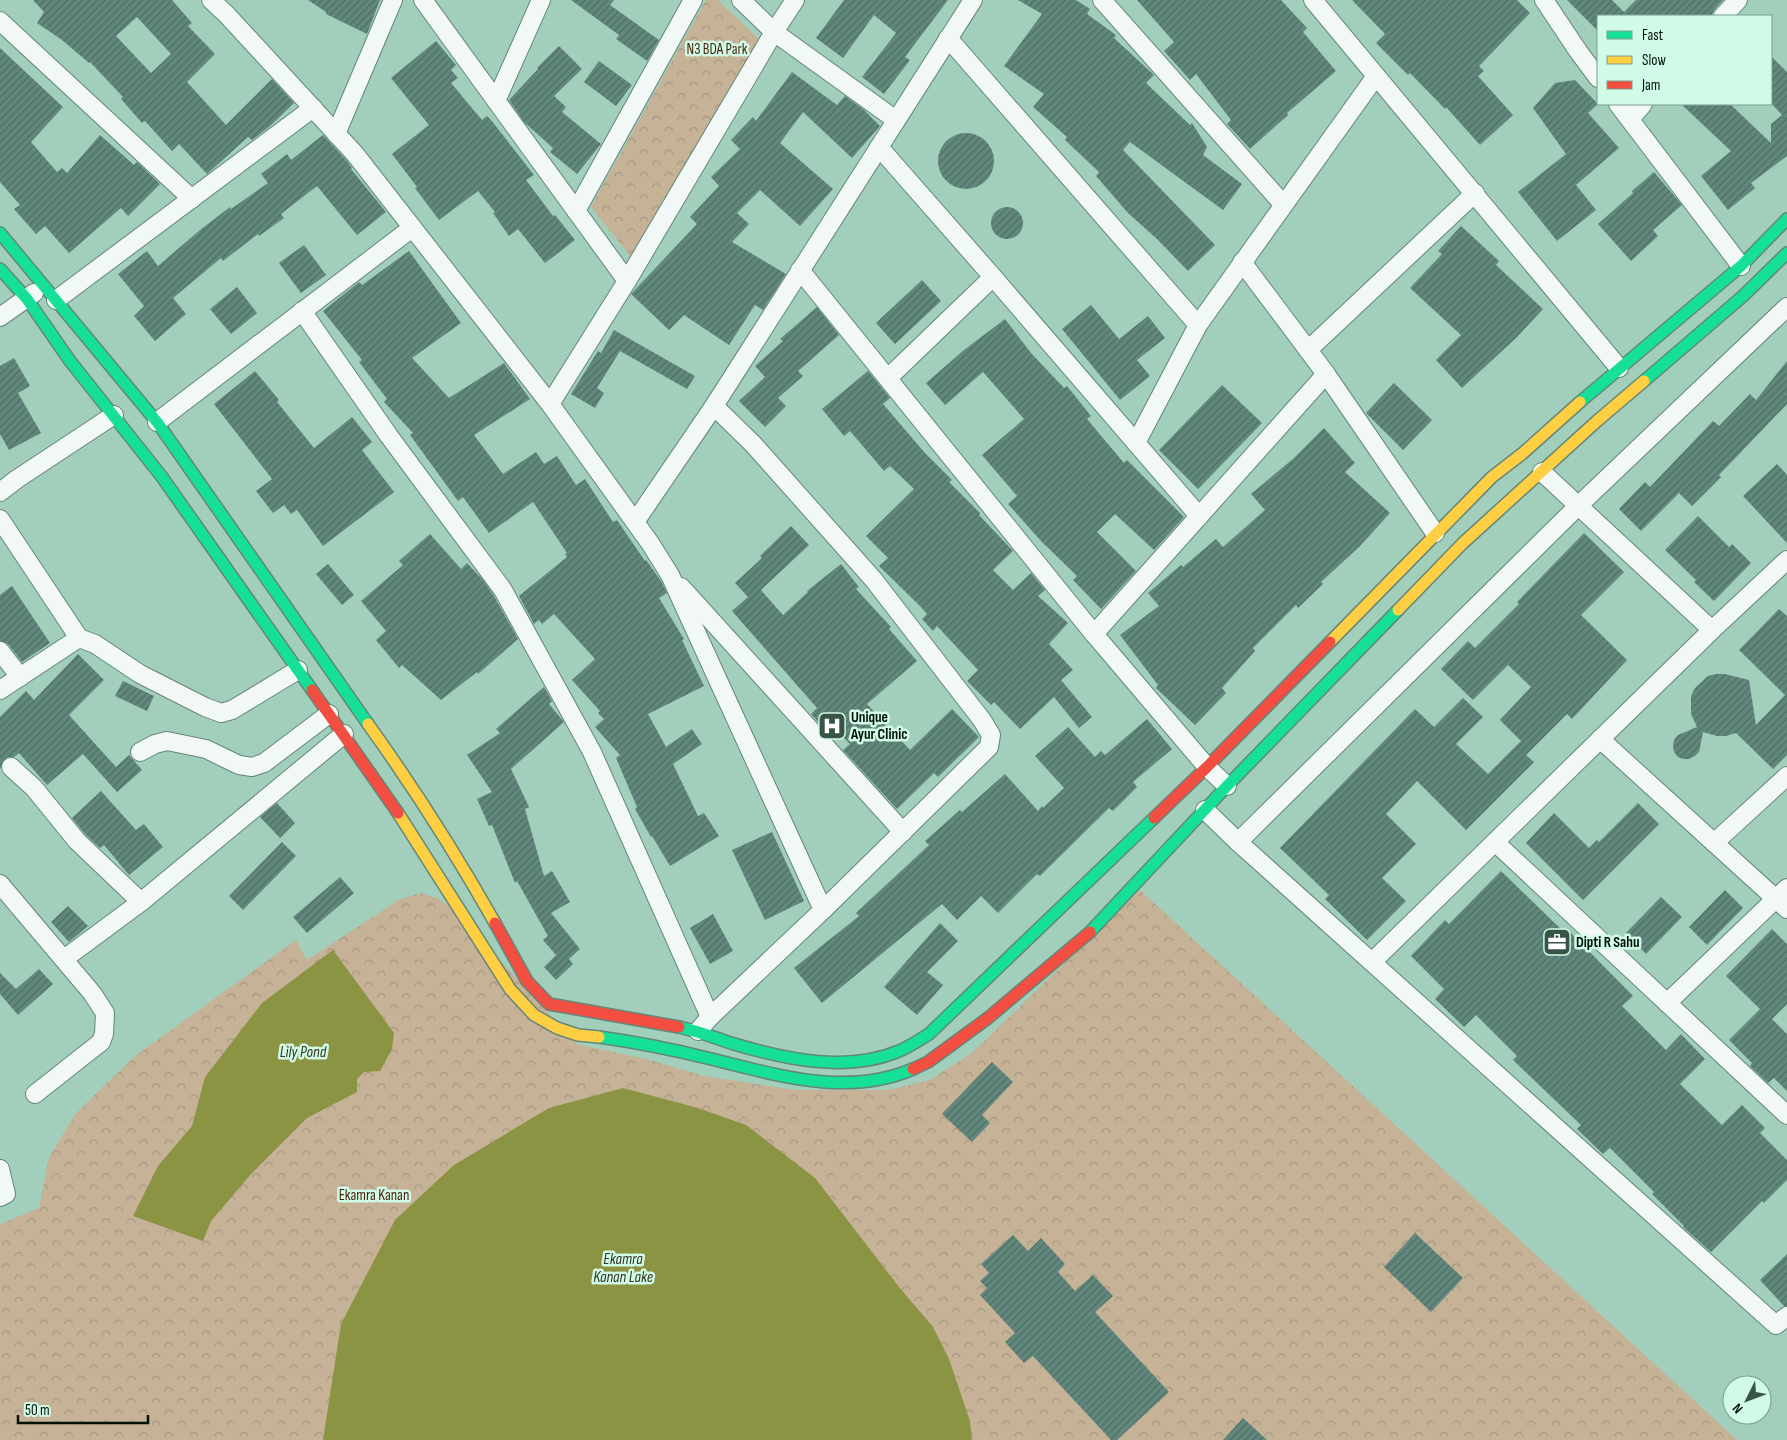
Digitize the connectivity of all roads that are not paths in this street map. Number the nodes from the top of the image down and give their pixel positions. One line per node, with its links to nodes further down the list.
1 (211, 0): 13 (street)
2 (393, 0): 26 (street)
3 (423, 0): 20 (street)
4 (540, 0): 20 (street)
5 (693, 0): 31 (street)
6 (741, 0): 16 (street)
7 (795, 0): 16 (street)
8 (973, 0): 17 (street)
9 (1102, 0): 30 (street)
10 (1312, 0): 18 (street)
11 (1544, 0): 19 (street)
12 (1738, 0): 14 (street)
13 (230, 7): 23 (street)
14 (1724, 15)
15 (0, 21): 29 (street)
16 (774, 32): 25 (street); 41 (street)
17 (948, 38): 25 (street); 48 (street)
18 (1376, 76): 28 (street); 30 (street)
19 (1597, 77)
20 (496, 101): 31 (street)
21 (1619, 105): 24 (street)
22 (1642, 105): 24 (street)
23 (313, 108): 26 (street); 29 (street)
24 (1630, 119): 37 (street)
25 (896, 120): 27 (street)
26 (336, 134): 33 (street)
27 (879, 148): 39 (street); 40 (street)
28 (1475, 193): 49 (street); 50 (street)
29 (192, 199): 44 (street)
30 (1283, 204): 36 (street)
31 (576, 211): 41 (street)
32 (1787, 219): 37 (street)
33 (412, 228): 46 (street); 53 (street)
34 (0, 233): 42 (street)
35 (1787, 253): 55 (street)
36 (1242, 262): 48 (street); 49 (street)
37 (1741, 266): 50 (street)
38 (0, 269): 43 (street)
39 (800, 270): 52 (street); 54 (street)
40 (993, 277): 52 (street); 58 (street)
41 (627, 281): 53 (street)
42 (44, 285): 43 (street); 44 (street)
43 (27, 299): 47 (street); 56 (street)
44 (56, 300): 57 (street)
45 (1787, 307): 61 (street)
46 (302, 311): 57 (street); 95 (street)
47 (0, 317)
48 (1198, 325): 58 (street)
49 (1308, 350): 51 (street)
50 (1620, 368): 55 (street)
51 (1326, 374): 62 (street); 65 (street)
52 (888, 378): 69 (street)
53 (550, 404): 64 (street)
54 (714, 406): 64 (street); 84 (street)
55 (1590, 411): 59 (street); 65 (street)
56 (114, 415): 60 (street); 72 (street)
57 (157, 422): 96 (street)
58 (1136, 443): 62 (street)
59 (1542, 472): 61 (street); 82 (street)
60 (0, 492)
61 (1578, 506): 68 (street); 85 (street)
62 (1199, 516): 69 (street)
63 (0, 519): 70 (street)
64 (635, 522): 67 (street)
65 (1435, 533): 80 (street)
66 (1787, 560): 68 (street)
67 (670, 575): 84 (street); 91 (street)
68 (1712, 630): 77 (street)
69 (1094, 634): 80 (street)
70 (79, 638): 72 (street); 73 (street)
71 (0, 651): 73 (street)
72 (298, 670): 75 (street)
73 (20, 677): 74 (street)
74 (0, 690)
75 (329, 714): 76 (street); 78 (street)
76 (344, 734): 83 (street); 90 (street)
77 (1600, 739): 86 (street); 87 (street)
78 (140, 752)
79 (11, 767): 90 (street)
80 (1206, 767): 82 (street); 96 (street)
81 (1787, 776): 87 (street)
82 (1227, 786): 83 (street)
83 (1205, 810): 85 (street)
84 (902, 832): 91 (street)
85 (1238, 842): 93 (street)
86 (1495, 842): 93 (street); 94 (street)
87 (1714, 843): 89 (street)
88 (0, 884): 92 (street)
89 (1783, 898): 94 (street)
90 (141, 902): 92 (street)
91 (823, 910): 95 (street)
92 (64, 959): 97 (street)
93 (1372, 962): 101 (street)
94 (1667, 1003): 98 (street)
95 (710, 1017): 96 (street)
96 (698, 1031)
97 (35, 1094)
98 (1787, 1115)
99 (0, 1169): 100 (street)
100 (0, 1197)
101 (1787, 1316)

